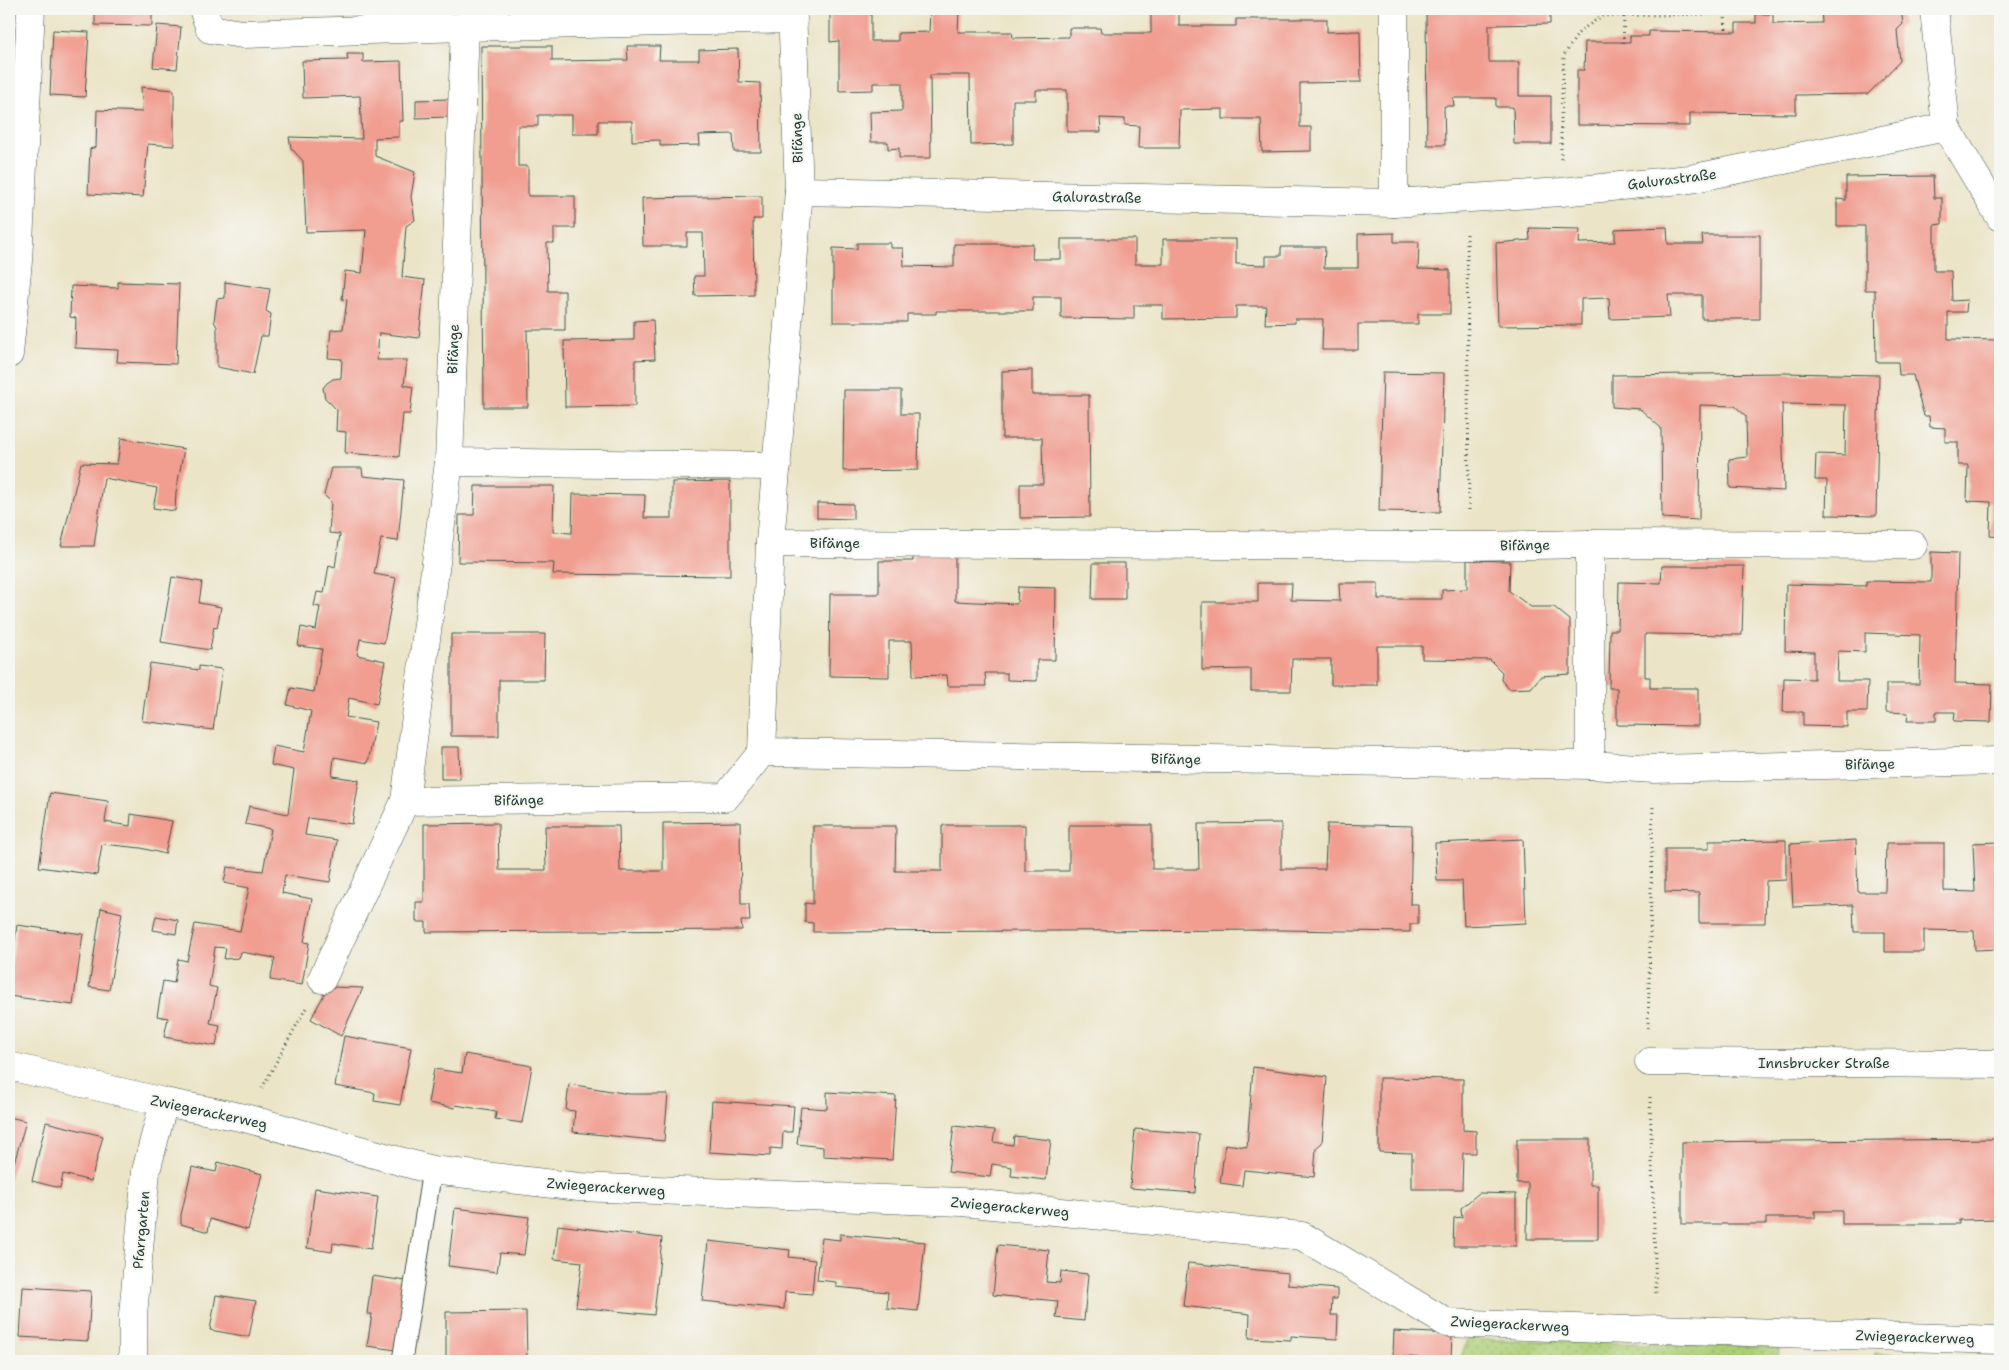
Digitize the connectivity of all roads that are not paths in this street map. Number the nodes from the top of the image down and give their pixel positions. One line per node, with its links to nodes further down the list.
1 (31, 9): 11 (street)
2 (1394, 9): 9 (street)
3 (1934, 9): 7 (street)
4 (203, 10): 6 (street, Bifänge)
5 (792, 14): 6 (street, Bifänge); 8 (street, Bifänge)
6 (465, 27): 12 (street, Bifänge)
7 (1946, 128): 9 (street, Galurastraße); 10 (street)
8 (799, 190): 9 (street, Galurastraße); 13 (street, Bifänge)
9 (1394, 203)
10 (2000, 217)
11 (9, 354)
12 (449, 462): 13 (street); 20 (street, Bifänge)
13 (778, 466): 14 (street, Bifänge)
14 (770, 543): 15 (street, Bifänge); 17 (street, Bifänge)
15 (1590, 544): 16 (street, Bifänge); 19 (street)
16 (1913, 545)
17 (762, 752): 19 (street, Bifänge); 20 (street, Bifänge)
18 (2000, 761): 19 (street, Bifänge)
19 (1590, 765)
20 (405, 801): 21 (street, Bifänge)
21 (322, 979)
22 (1649, 1062): 23 (street, Innsbrucker Straße)
23 (2000, 1064)
24 (9, 1066): 25 (street, Zwiegerackerweg)
25 (164, 1102): 26 (street, Zwiegerackerweg); 28 (street, Pfarrgarten)
26 (432, 1170): 27 (street, Zwiegerackerweg); 29 (lane)
27 (2000, 1340)
28 (132, 1361)
29 (402, 1361)

